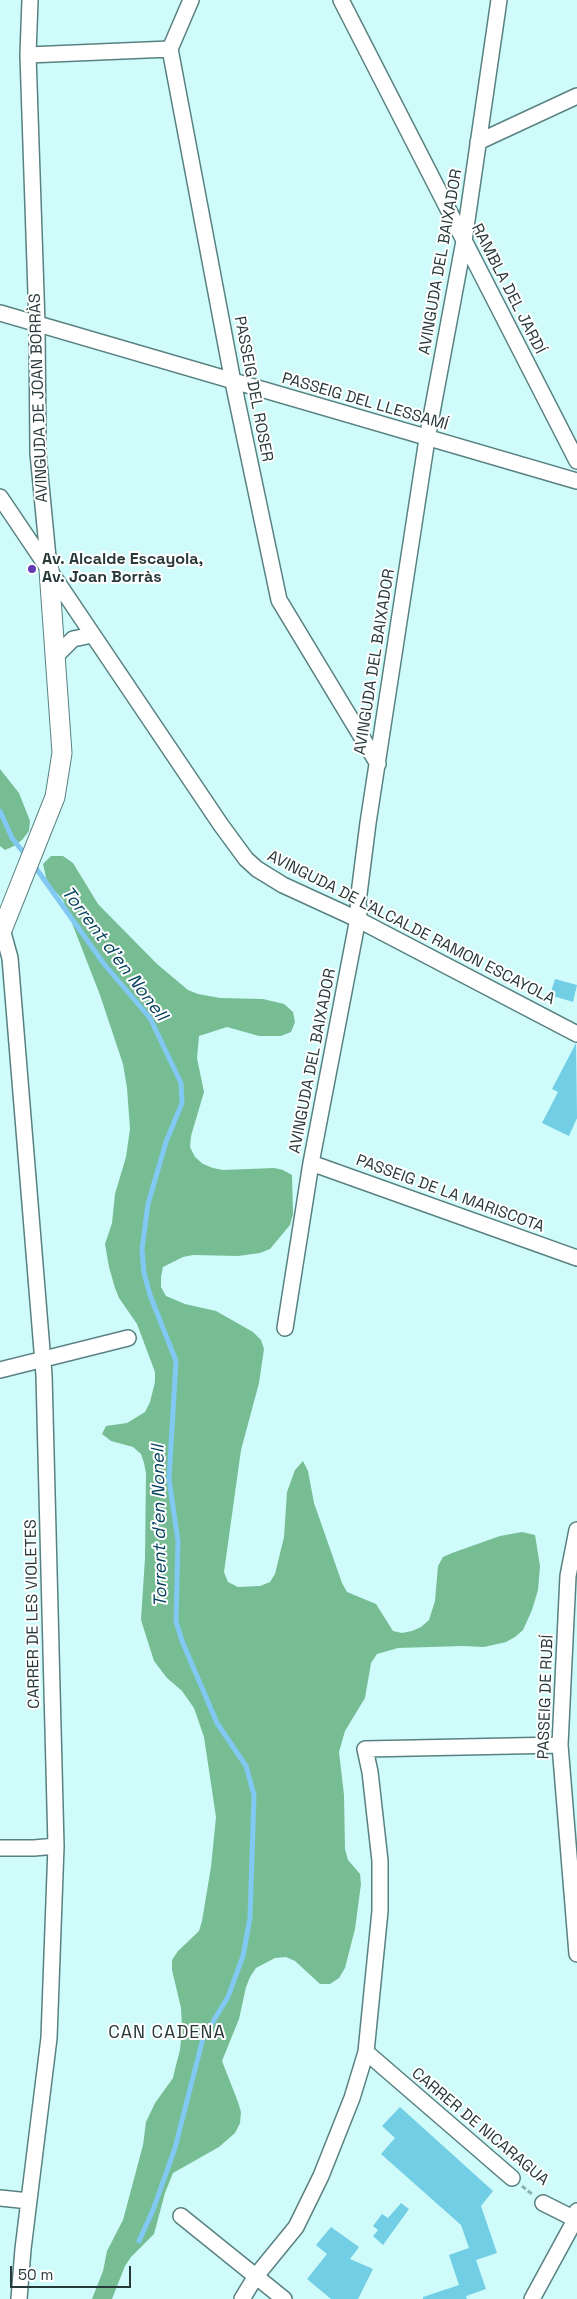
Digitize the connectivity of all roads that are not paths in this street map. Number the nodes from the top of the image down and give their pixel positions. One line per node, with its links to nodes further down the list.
1 (30, 0): 6 (street, AVINGUDA DE JOAN BORRÀS)
2 (190, 0): 5 (street)
3 (340, 0): 9 (street, RAMBLA DEL JARDÍ)
4 (500, 0): 8 (street, AVINGUDA DEL BAIXADOR)
5 (170, 48): 6 (street); 12 (street, PASSEIG DEL ROSER)
6 (28, 56): 11 (street, AVINGUDA DE JOAN BORRÀS)
7 (577, 96): 8 (street)
8 (478, 142): 9 (street, AVINGUDA DEL BAIXADOR)
9 (464, 241): 13 (street, AVINGUDA DEL BAIXADOR); 14 (street, RAMBLA DEL JARDÍ)
10 (0, 313): 11 (street, PASSEIG DEL LLESSAMÍ)
11 (37, 324): 12 (street, PASSEIG DEL LLESSAMÍ); 17 (street, AVINGUDA DE JOAN BORRÀS)
12 (233, 382): 13 (street, PASSEIG DEL LLESSAMÍ); 22 (street, PASSEIG DEL ROSER)
13 (427, 438): 15 (street, PASSEIG DEL LLESSAMÍ); 22 (street, AVINGUDA DEL BAIXADOR)
14 (577, 461)
15 (577, 481)
16 (0, 497): 18 (street, AVINGUDA DE L'ALCALDE RAMON ESCAYOLA)
17 (43, 515): 18 (street); 19 (street, AVINGUDA DE JOAN BORRÀS)
18 (15, 521): 19 (street, AVINGUDA DE L'ALCALDE RAMON ESCAYOLA)
19 (49, 570): 20 (street, AVINGUDA DE L'ALCALDE RAMON ESCAYOLA); 21 (street, AVINGUDA DE JOAN BORRÀS)
20 (92, 635): 21 (street); 23 (street, AVINGUDA DE L'ALCALDE RAMON ESCAYOLA)
21 (56, 656): 24 (street, AVINGUDA DE JOAN BORRÀS)
22 (378, 764): 23 (street, AVINGUDA DEL BAIXADOR)
23 (357, 919): 25 (street, AVINGUDA DE L'ALCALDE RAMON ESCAYOLA); 26 (street, AVINGUDA DEL BAIXADOR)
24 (1, 932): 30 (street, CARRER DE LES VIOLETES)
25 (577, 1034)
26 (311, 1163): 27 (street, PASSEIG DE LA MARISCOTA); 28 (street, AVINGUDA DEL BAIXADOR)
27 (577, 1258)
28 (285, 1328)
29 (128, 1338): 30 (street)
30 (43, 1358): 31 (street); 35 (street, CARRER DE LES VIOLETES)
31 (0, 1370)
32 (577, 1530): 33 (street, PASSEIG DE RUBÍ)
33 (573, 1577): 34 (street, PASSEIG DE RUBÍ)
34 (560, 1745): 37 (street, PASSEIG DE RUBÍ); 38 (street)
35 (56, 1846): 36 (street); 41 (street, CARRER DE LES VIOLETES)
36 (0, 1848)
37 (577, 1954)
38 (366, 2052): 39 (street, CARRER DE NICARAGUA); 45 (street)
39 (512, 2178)
40 (0, 2198): 41 (street)
41 (29, 2201): 46 (street, CARRER DE LES VIOLETES)
42 (542, 2203): 44 (street, CARRER DE NICARAGUA)
43 (182, 2216): 45 (street)
44 (576, 2217): 49 (street)
45 (256, 2276): 47 (street); 48 (street)
46 (19, 2299)
47 (242, 2299)
48 (284, 2299)
49 (532, 2299)

